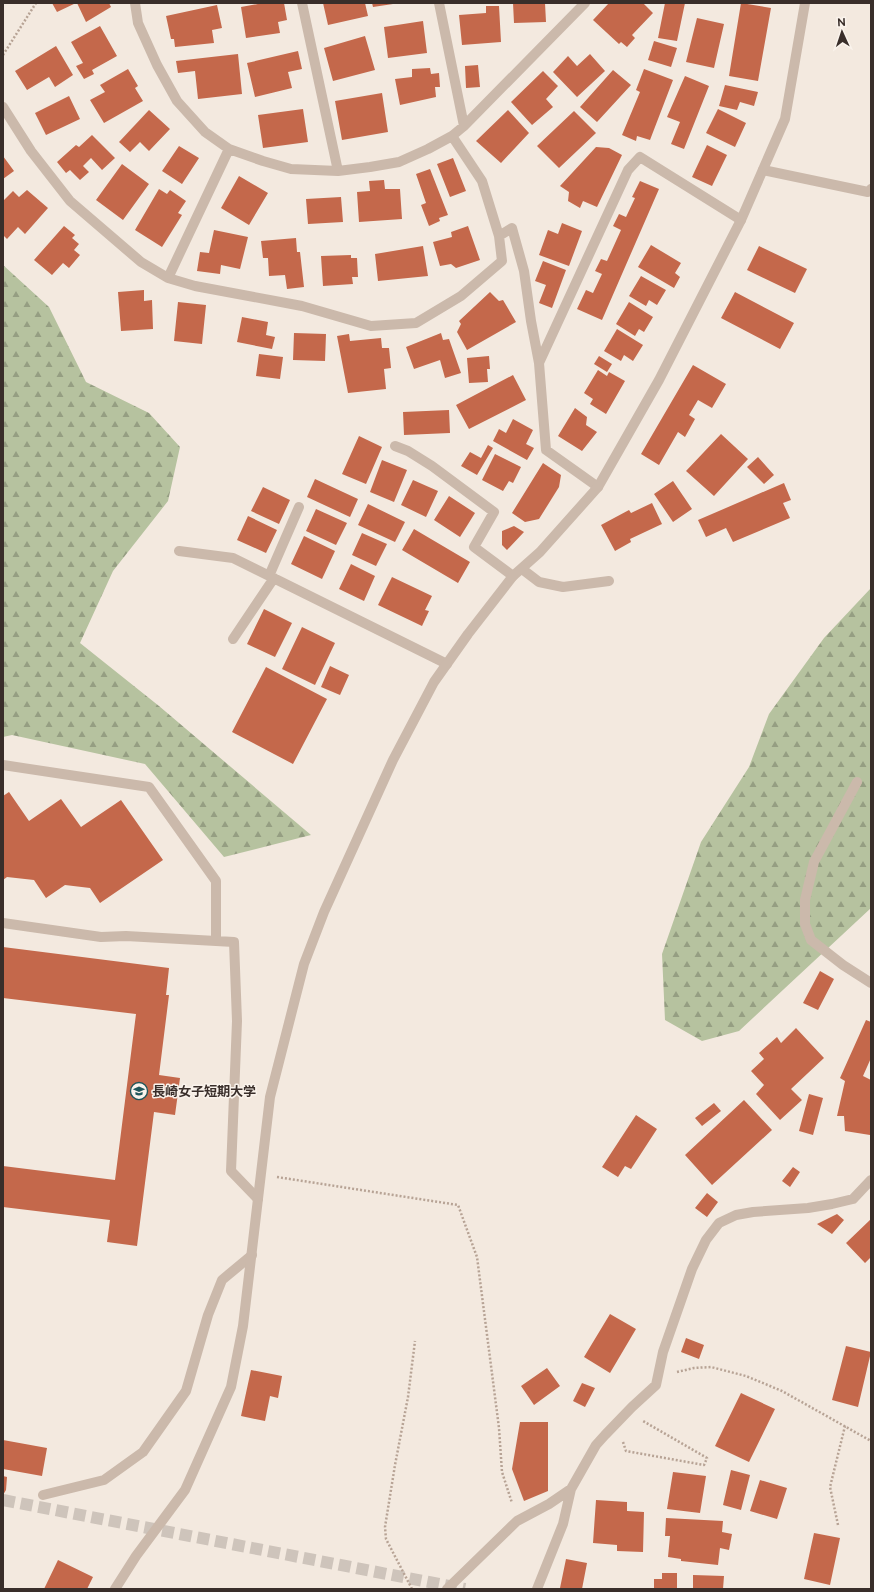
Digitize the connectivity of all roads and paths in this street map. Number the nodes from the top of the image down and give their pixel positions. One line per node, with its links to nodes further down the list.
1 (36, 3): 7 (path)
2 (135, 3): 11 (street)
3 (302, 3): 13 (street)
4 (439, 3): 9 (street)
5 (585, 3): 9 (street)
6 (805, 3): 12 (street)
7 (3, 55)
8 (3, 107): 17 (street)
9 (464, 126): 10 (street)
10 (452, 136): 13 (street); 16 (street)
11 (229, 149): 13 (street); 17 (street)
12 (763, 170): 14 (street); 15 (street)
13 (338, 171)
14 (871, 189)
15 (741, 220): 18 (street); 20 (street)
16 (499, 236): 17 (street); 18 (street)
17 (168, 278)
18 (539, 363): 20 (street)
19 (395, 446): 24 (street)
20 (598, 487): 23 (street)
21 (299, 507): 25 (street)
22 (179, 551): 25 (street)
23 (522, 569): 24 (street); 26 (street)
24 (513, 576): 28 (street)
25 (271, 577): 27 (street); 28 (street)
26 (609, 580)
27 (234, 639)
28 (447, 664): 34 (street)
29 (3, 765): 32 (street)
30 (857, 782): 33 (street)
31 (3, 923): 32 (street)
32 (216, 941): 36 (street)
33 (871, 983)
34 (261, 1175): 36 (street); 46 (path)
35 (871, 1180): 39 (street)
36 (258, 1199): 37 (street)
37 (252, 1255): 45 (street); 48 (street)
38 (415, 1341): 49 (path)
39 (656, 1385): 40 (street); 42 (path)
40 (627, 1412): 41 (street); 41 (path)
41 (618, 1420): 44 (street)
42 (845, 1426): 43 (path); 47 (path)
43 (871, 1441)
44 (571, 1489): 46 (street); 51 (street)
45 (43, 1495)
46 (517, 1521): 50 (street)
47 (838, 1525)
48 (115, 1589)
49 (412, 1589)
50 (447, 1589)
51 (537, 1589)

